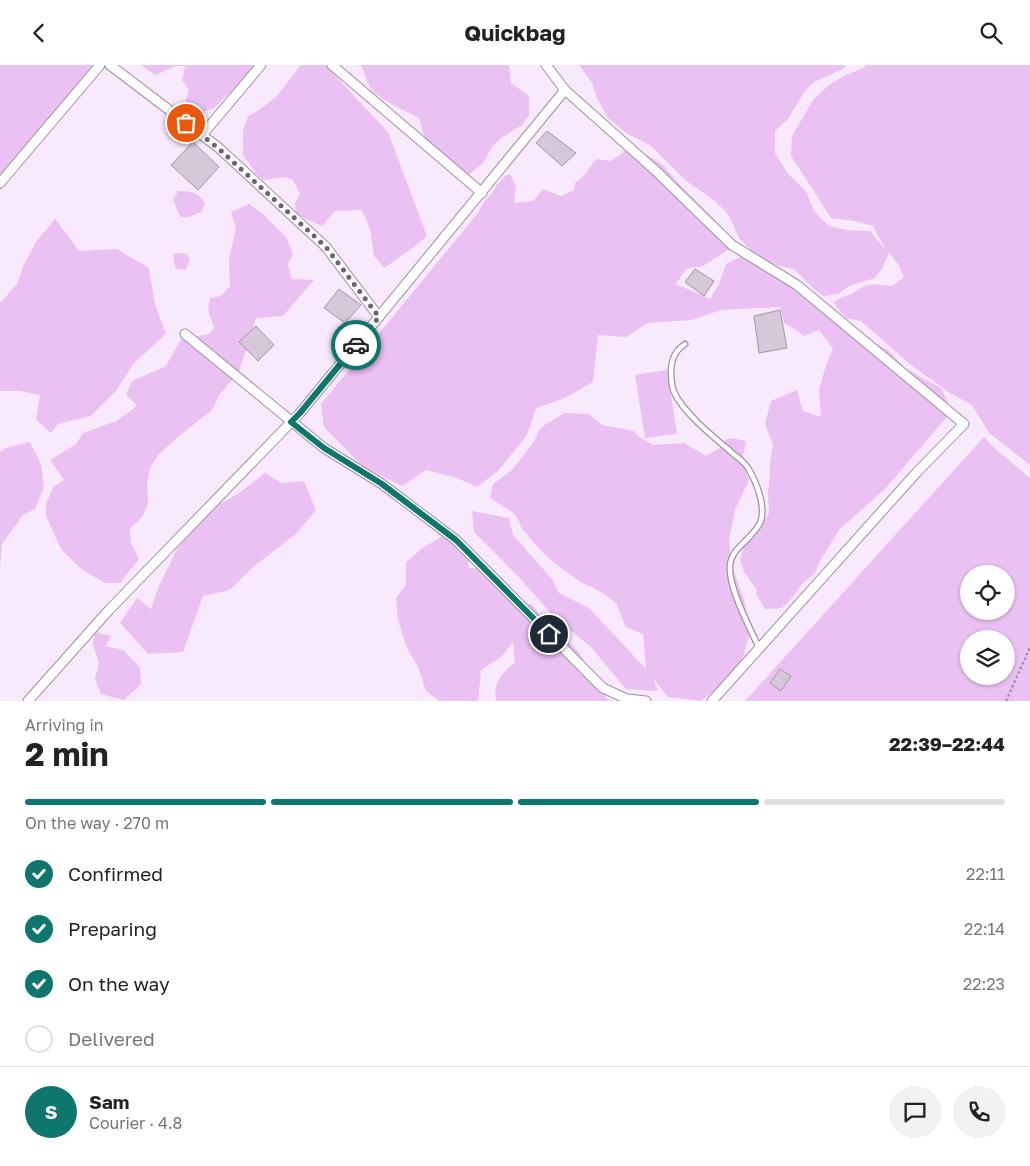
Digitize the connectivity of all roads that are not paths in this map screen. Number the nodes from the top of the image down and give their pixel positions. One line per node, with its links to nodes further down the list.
1 (100, 65): 8 (street)
2 (110, 65): 7 (street)
3 (261, 65): 7 (street)
4 (332, 65): 9 (street)
5 (546, 65): 6 (street)
6 (565, 90): 9 (street); 14 (street)
7 (202, 135): 10 (street)
8 (0, 183)
9 (482, 193): 10 (street)
10 (379, 317): 13 (street)
11 (185, 334): 13 (street)
12 (685, 344): 14 (lane)
13 (291, 422): 15 (street); 16 (street)
14 (759, 648): 17 (street)
15 (28, 701)
16 (646, 701)
17 (712, 701)

